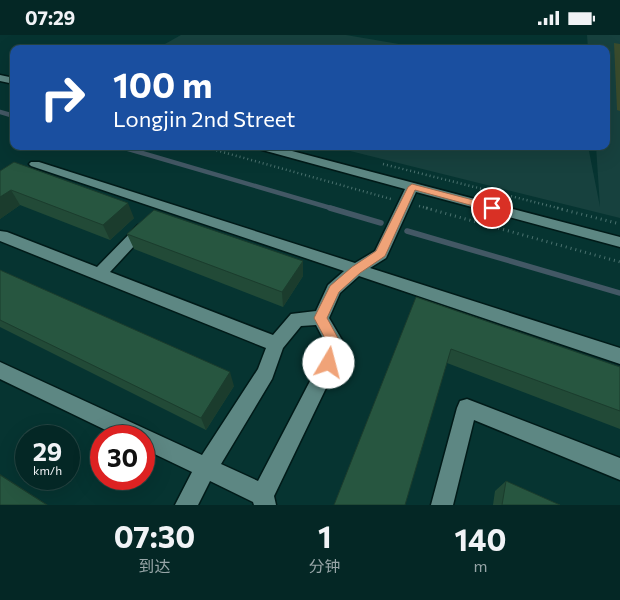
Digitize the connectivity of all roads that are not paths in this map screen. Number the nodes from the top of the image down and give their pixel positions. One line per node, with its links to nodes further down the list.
1 (274, 150): 3 (street)
2 (35, 165): 4 (street)
3 (412, 187): 6 (street); 7 (street)
4 (164, 207): 7 (street); 8 (street)
5 (0, 237): 8 (street)
6 (620, 242)
7 (356, 270): 9 (street); 11 (street)
8 (99, 274): 10 (street)
9 (321, 318): 10 (street); 17 (street)
10 (276, 344): 15 (street)
11 (620, 356)
12 (0, 370): 13 (street)
13 (116, 425)
14 (155, 444): 15 (street)
15 (206, 468): 17 (street); 18 (street)
16 (620, 469): 19 (street)
17 (264, 500)
18 (186, 505)
19 (442, 505)

